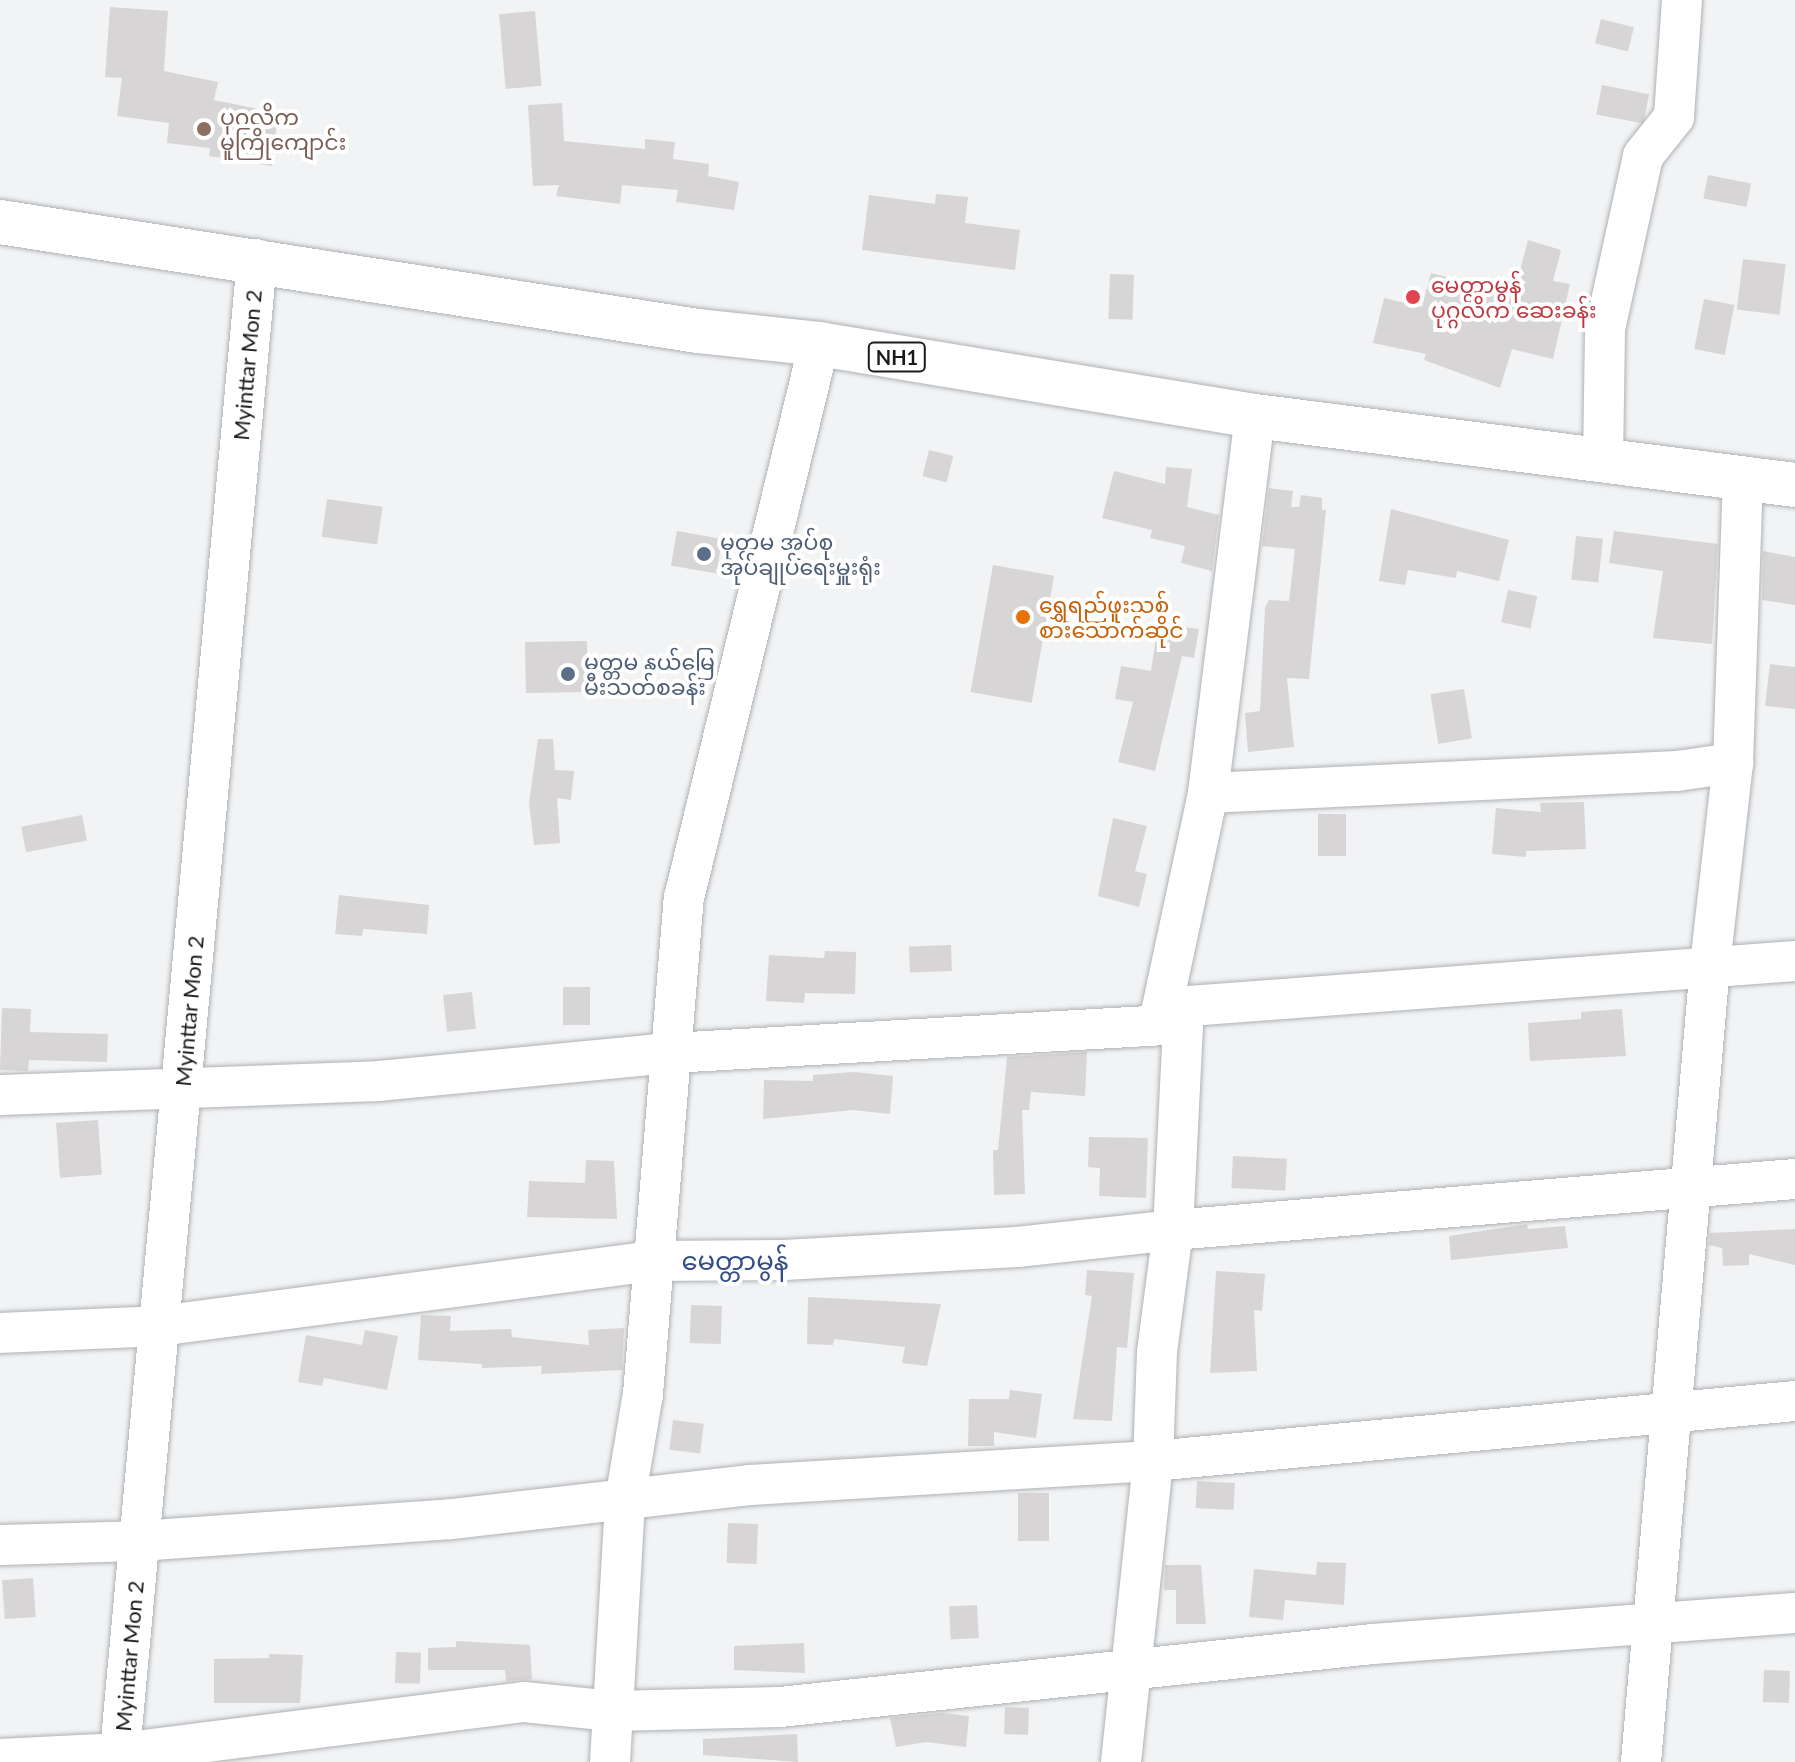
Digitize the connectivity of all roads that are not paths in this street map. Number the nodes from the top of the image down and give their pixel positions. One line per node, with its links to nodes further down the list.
1 (1682, 0): 6 (street)
2 (0, 222): 3 (highway, NH1)
3 (257, 259): 4 (highway, NH1); 15 (street, Myinttar Mon 2)
4 (819, 344): 5 (highway, NH1); 14 (street)
5 (1255, 416): 6 (highway, NH1); 10 (street)
6 (1603, 460): 7 (highway, NH1)
7 (1743, 477): 8 (highway, NH1); 9 (street)
8 (1795, 485)
9 (1733, 763): 10 (street); 12 (street)
10 (1208, 793): 13 (street)
11 (1795, 961): 12 (street)
12 (1710, 965): 13 (street); 18 (street)
13 (1172, 1016): 14 (street); 19 (street)
14 (671, 1053): 15 (street); 20 (street)
15 (182, 1085): 16 (street); 21 (street, Myinttar Mon 2)
16 (0, 1095)
17 (1795, 1179): 18 (street)
18 (1691, 1189): 19 (street); 24 (street)
19 (1173, 1230): 20 (street); 25 (street)
20 (652, 1261): 21 (street); 26 (street)
21 (159, 1326): 22 (street); 27 (street, Myinttar Mon 2)
22 (0, 1333)
23 (1795, 1401): 24 (street)
24 (1671, 1414): 25 (street); 30 (street)
25 (1153, 1461): 26 (street); 31 (street)
26 (625, 1500): 27 (street); 32 (street)
27 (139, 1541): 28 (street); 33 (street, Myinttar Mon 2)
28 (0, 1545)
29 (1795, 1613): 30 (street)
30 (1654, 1624): 31 (street); 37 (street)
31 (1130, 1667): 32 (street); 36 (street)
32 (613, 1711): 33 (street); 35 (street)
33 (119, 1757): 34 (street)
34 (0, 1759)
35 (610, 1762)
36 (1121, 1762)
37 (1641, 1762)

